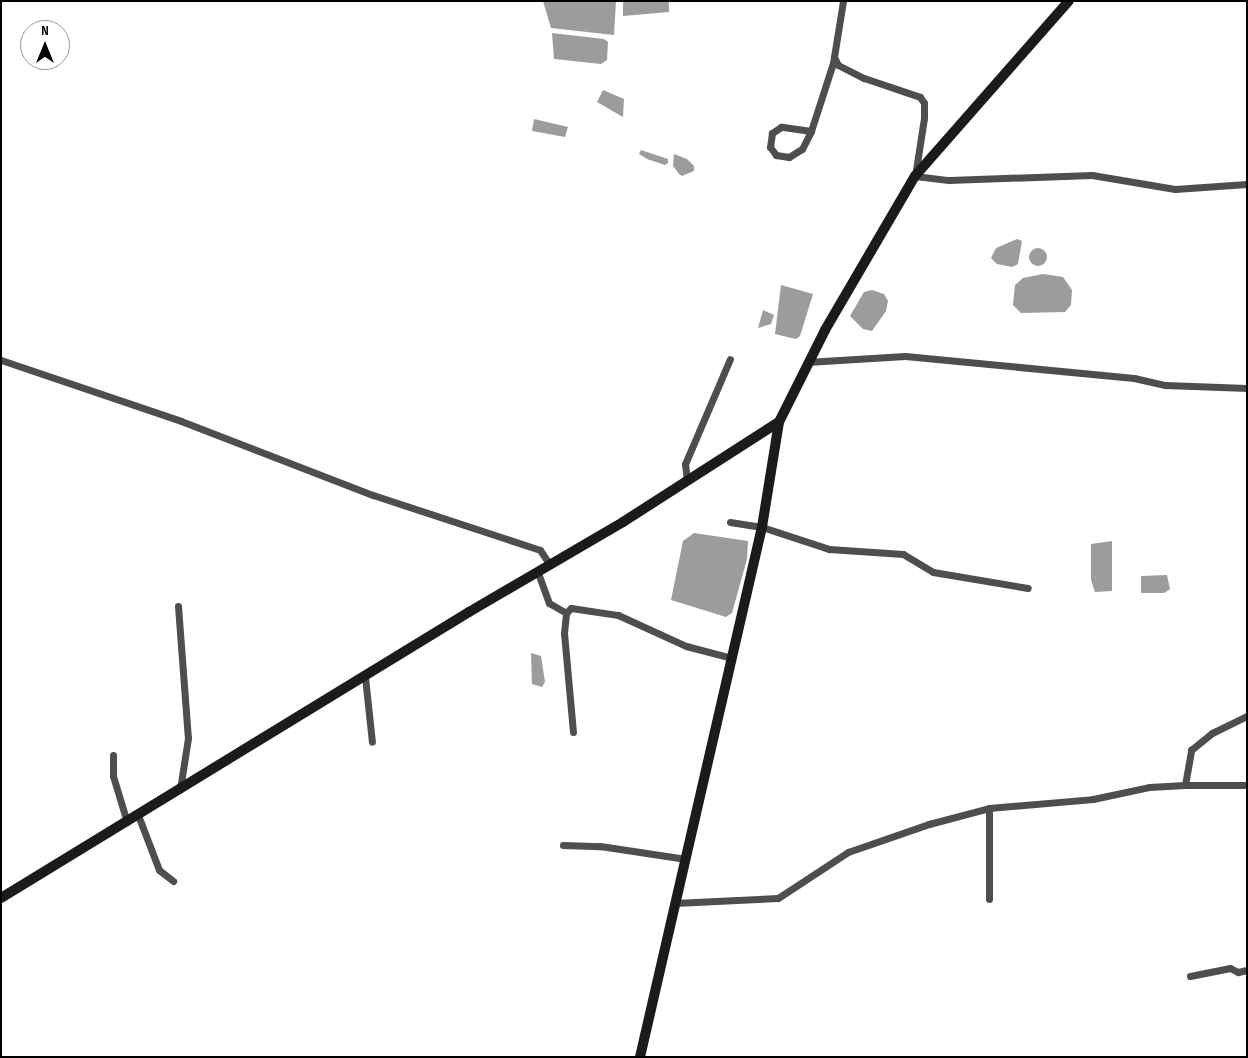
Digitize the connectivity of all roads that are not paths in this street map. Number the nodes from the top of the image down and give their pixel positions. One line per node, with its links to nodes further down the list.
1 (843, 1): 3 (street)
2 (1069, 1): 5 (main road)
3 (834, 57): 4 (street); 5 (street)
4 (811, 131): 4 (street)
5 (914, 176): 6 (street); 9 (main road)
6 (1247, 184)
7 (730, 359): 12 (street)
8 (1, 360): 15 (street)
9 (807, 362): 10 (street); 11 (main road)
10 (1247, 388)
11 (779, 422): 12 (main road); 14 (main road)
12 (687, 480): 15 (main road)
13 (730, 522): 14 (street)
14 (762, 527): 17 (street); 20 (main road)
15 (550, 565): 16 (main road)
16 (538, 573): 19 (street); 21 (main road)
17 (1028, 588)
18 (178, 606): 28 (street)
19 (566, 612): 20 (street); 23 (street)
20 (732, 658): 33 (main road)
21 (365, 678): 24 (street); 28 (main road)
22 (1247, 716): 26 (street)
23 (573, 732)
24 (372, 742)
25 (113, 755): 31 (street)
26 (1186, 785): 27 (street); 29 (street)
27 (1247, 785)
28 (180, 790): 30 (main road)
29 (988, 808): 36 (street); 37 (street)
30 (138, 815): 31 (main road); 34 (street)
31 (128, 822): 35 (main road)
32 (563, 845): 33 (street)
33 (686, 859): 37 (main road)
34 (173, 881)
35 (1, 898)
36 (989, 899)
37 (675, 903): 40 (main road)
38 (1247, 970): 39 (street)
39 (1190, 976)
40 (640, 1057)

